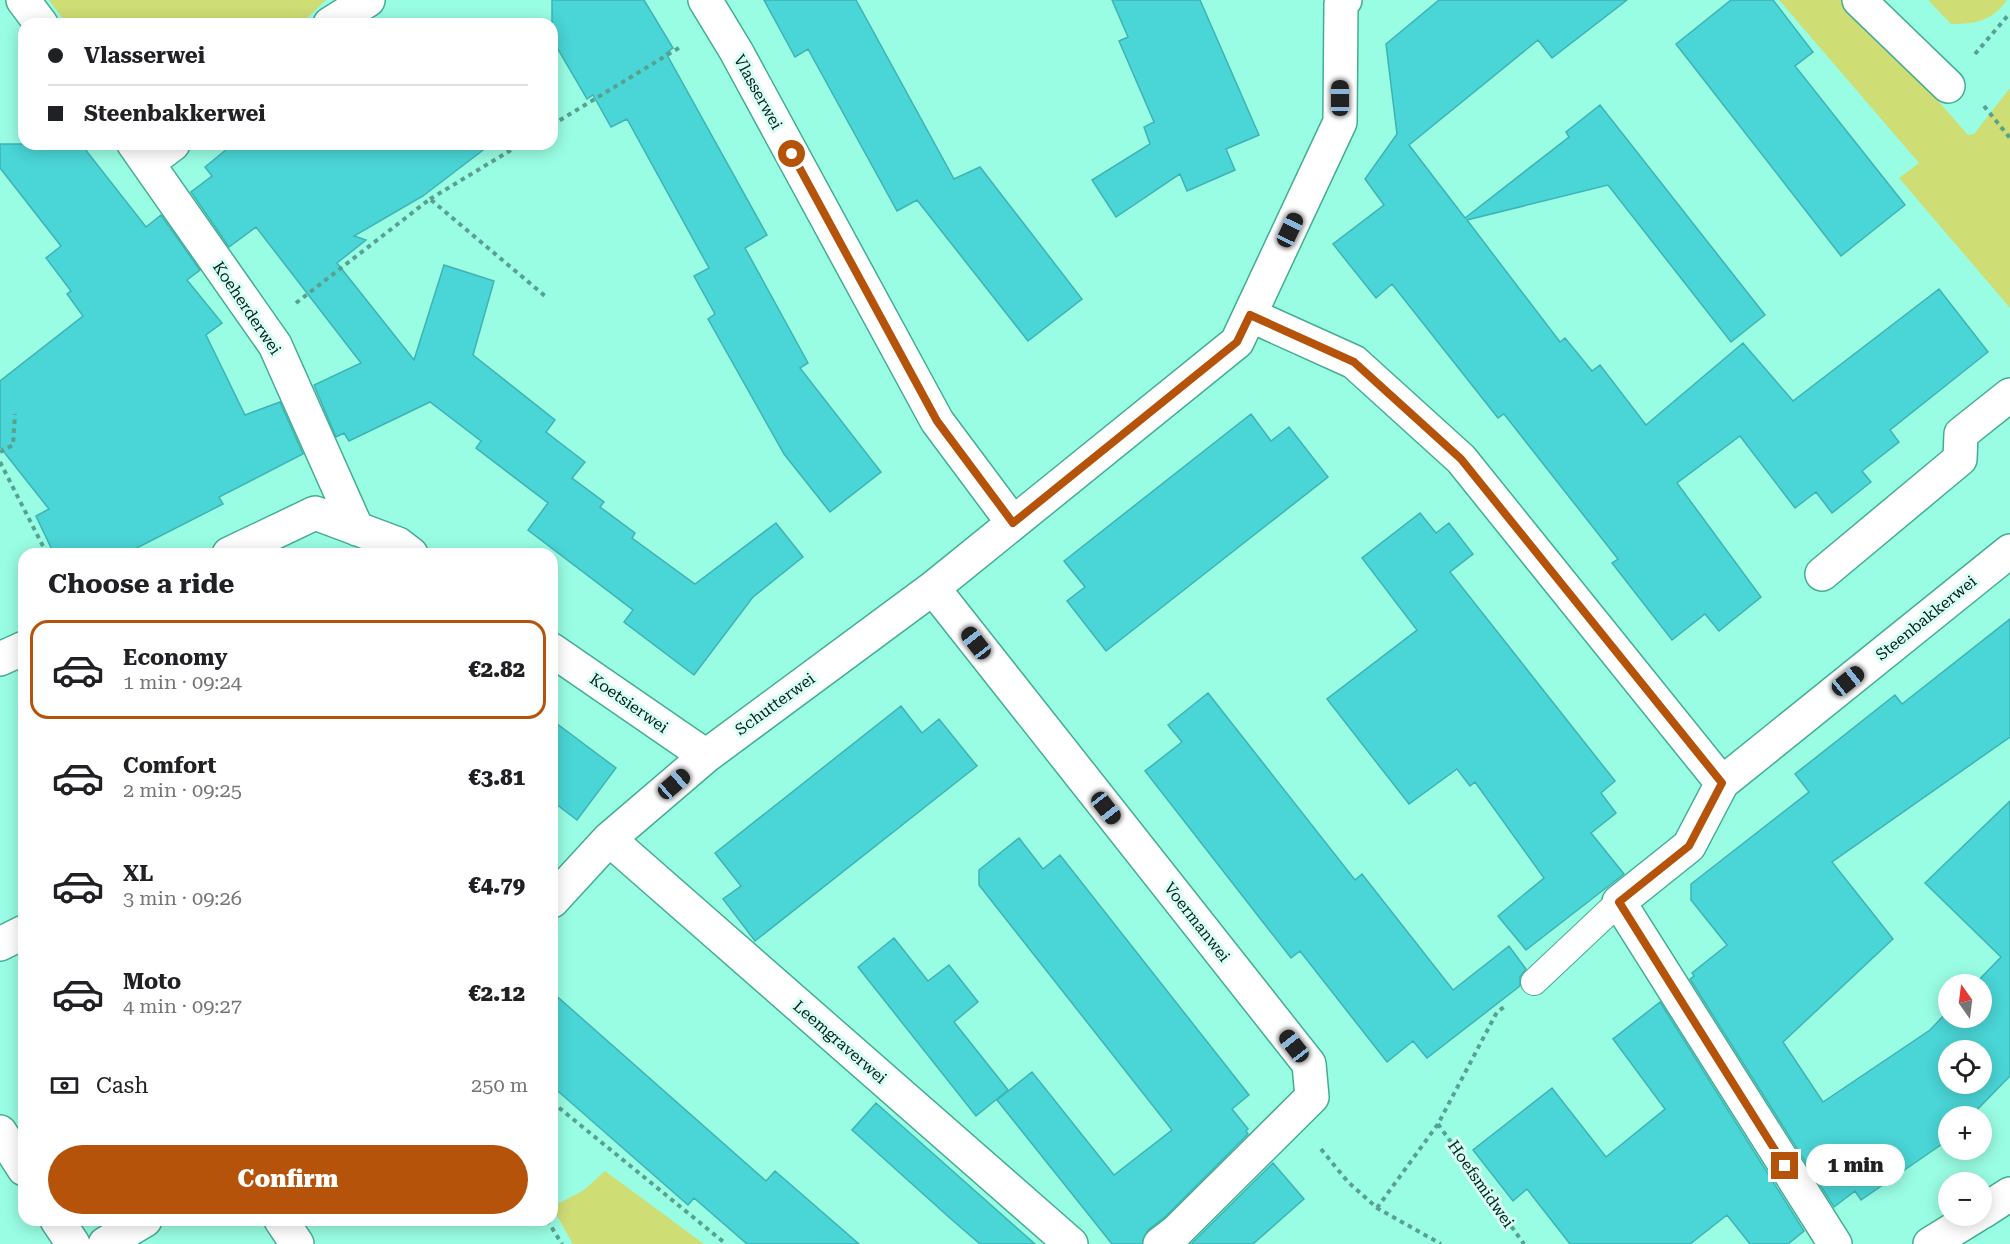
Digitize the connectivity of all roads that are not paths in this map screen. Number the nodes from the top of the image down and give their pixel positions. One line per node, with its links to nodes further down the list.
1 (23, 0): 6 (street)
2 (368, 0): 7 (street)
3 (1345, 0): 10 (street, Schutterwei)
4 (1860, 0): 8 (street)
5 (712, 12): 12 (street, Vlasserwei)
6 (36, 18)
7 (340, 18)
8 (1948, 86)
9 (152, 150): 13 (street, Koeherderwei)
10 (1250, 315): 12 (street, Schutterwei); 23 (street)
11 (2010, 395): 17 (street)
12 (1013, 523): 18 (street, Schutterwei)
13 (357, 529): 14 (street); 15 (street)
14 (242, 548)
15 (403, 548)
16 (2010, 551): 23 (street, Steenbakkerwei)
17 (1822, 574)
18 (933, 588): 22 (street, Schutterwei); 42 (street, Voermanwei)
19 (18, 651): 21 (street)
20 (558, 654): 22 (street, Koetsierwei)
21 (0, 659)
22 (706, 756): 24 (street, Schutterwei)
23 (1722, 783): 26 (street, Steenbakkerwei)
24 (609, 839): 25 (street, Schutterwei); 41 (street, Leemgraverwei)
25 (558, 894)
26 (1619, 902): 29 (lane); 43 (street)
27 (18, 935): 28 (street)
28 (0, 944)
29 (1534, 982)
30 (0, 1132): 31 (street)
31 (18, 1160)
32 (2010, 1194): 33 (street)
33 (1992, 1206)
34 (61, 1226): 38 (street)
35 (135, 1226): 39 (street)
36 (285, 1226): 40 (street)
37 (1959, 1226): 44 (street)
38 (73, 1244)
39 (105, 1244)
40 (297, 1244)
41 (1071, 1244)
42 (1160, 1244)
43 (1834, 1244)
44 (1930, 1244)

